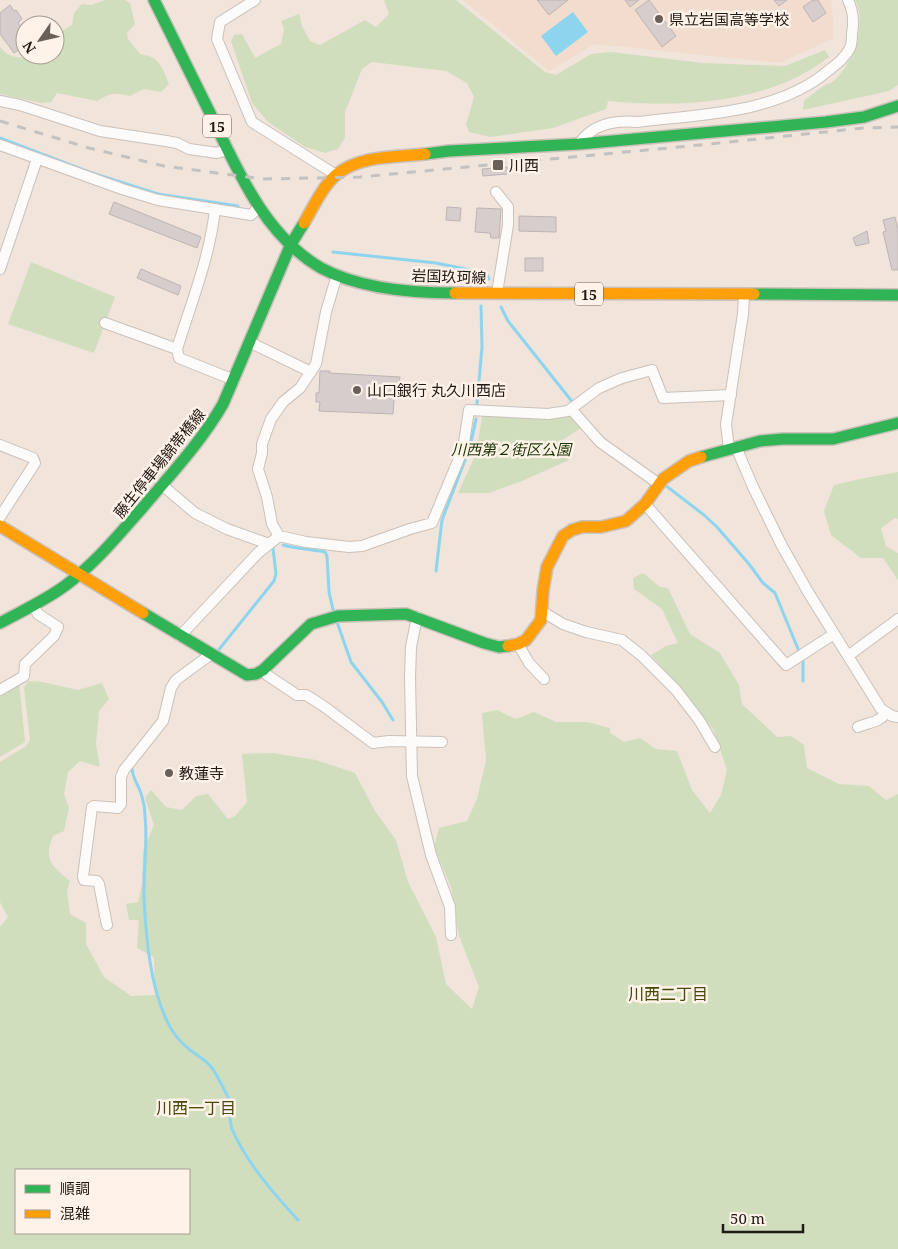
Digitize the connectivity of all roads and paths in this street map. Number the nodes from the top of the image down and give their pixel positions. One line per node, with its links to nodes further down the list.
1 (154, 0): 8 (street, 岩国玖珂線 / 15)
2 (255, 0): 10 (street)
3 (848, 0): 6 (street)
4 (0, 101): 8 (street)
5 (898, 106): 6 (street)
6 (579, 144): 10 (street)
7 (0, 145): 9 (street)
8 (228, 149): 12 (street, 岩国玖珂線 / 15)
9 (37, 159): 13 (street); 15 (street)
10 (336, 175): 14 (street, 藤生停車場錦帯橋線)
11 (496, 192): 17 (street)
12 (259, 207): 13 (street); 14 (street, 岩国玖珂線 / 15)
13 (215, 209): 22 (street)
14 (291, 244): 16 (street, 岩国玖珂線 / 15); 21 (street, 藤生停車場錦帯橋線)
15 (0, 269)
16 (337, 275): 17 (street, 岩国玖珂線 / 15); 23 (street)
17 (497, 293): 18 (street, 岩国玖珂線 / 15)
18 (744, 295): 19 (street, 岩国玖珂線 / 15); 25 (street)
19 (898, 295)
20 (105, 323): 22 (street)
21 (249, 342): 23 (street); 24 (street, 藤生停車場錦帯橋線)
22 (177, 349): 24 (street)
23 (311, 372): 35 (street)
24 (234, 380): 31 (street, 藤生停車場錦帯橋線)
25 (731, 396): 26 (street); 29 (street)
26 (574, 407): 30 (street); 35 (street)
27 (898, 423): 29 (street)
28 (0, 445): 33 (street)
29 (733, 448): 30 (street); 43 (street)
30 (659, 484): 32 (street)
31 (162, 485): 36 (street); 37 (street, 藤生停車場錦帯橋線)
32 (645, 504): 39 (street); 43 (street)
33 (0, 517)
34 (0, 526): 37 (street)
35 (279, 536): 36 (street)
36 (269, 544): 44 (street)
37 (79, 574): 38 (street, 藤生停車場錦帯橋線); 44 (street)
38 (33, 606): 42 (street, 藤生停車場錦帯橋線); 50 (street)
39 (542, 612): 45 (street); 56 (street)
40 (417, 617): 45 (street); 48 (street); 54 (street)
41 (898, 619): 47 (street)
42 (0, 623)
43 (834, 634): 47 (street)
44 (180, 636): 46 (street)
45 (518, 644): 49 (street)
46 (210, 654): 48 (street); 57 (street)
47 (848, 656): 51 (street)
48 (263, 670): 54 (street)
49 (544, 679)
50 (0, 690)
51 (886, 713): 52 (street); 53 (street)
52 (898, 717)
53 (858, 726)
54 (403, 742): 55 (street); 58 (street)
55 (442, 742)
56 (715, 747)
57 (107, 925)
58 (452, 934)

